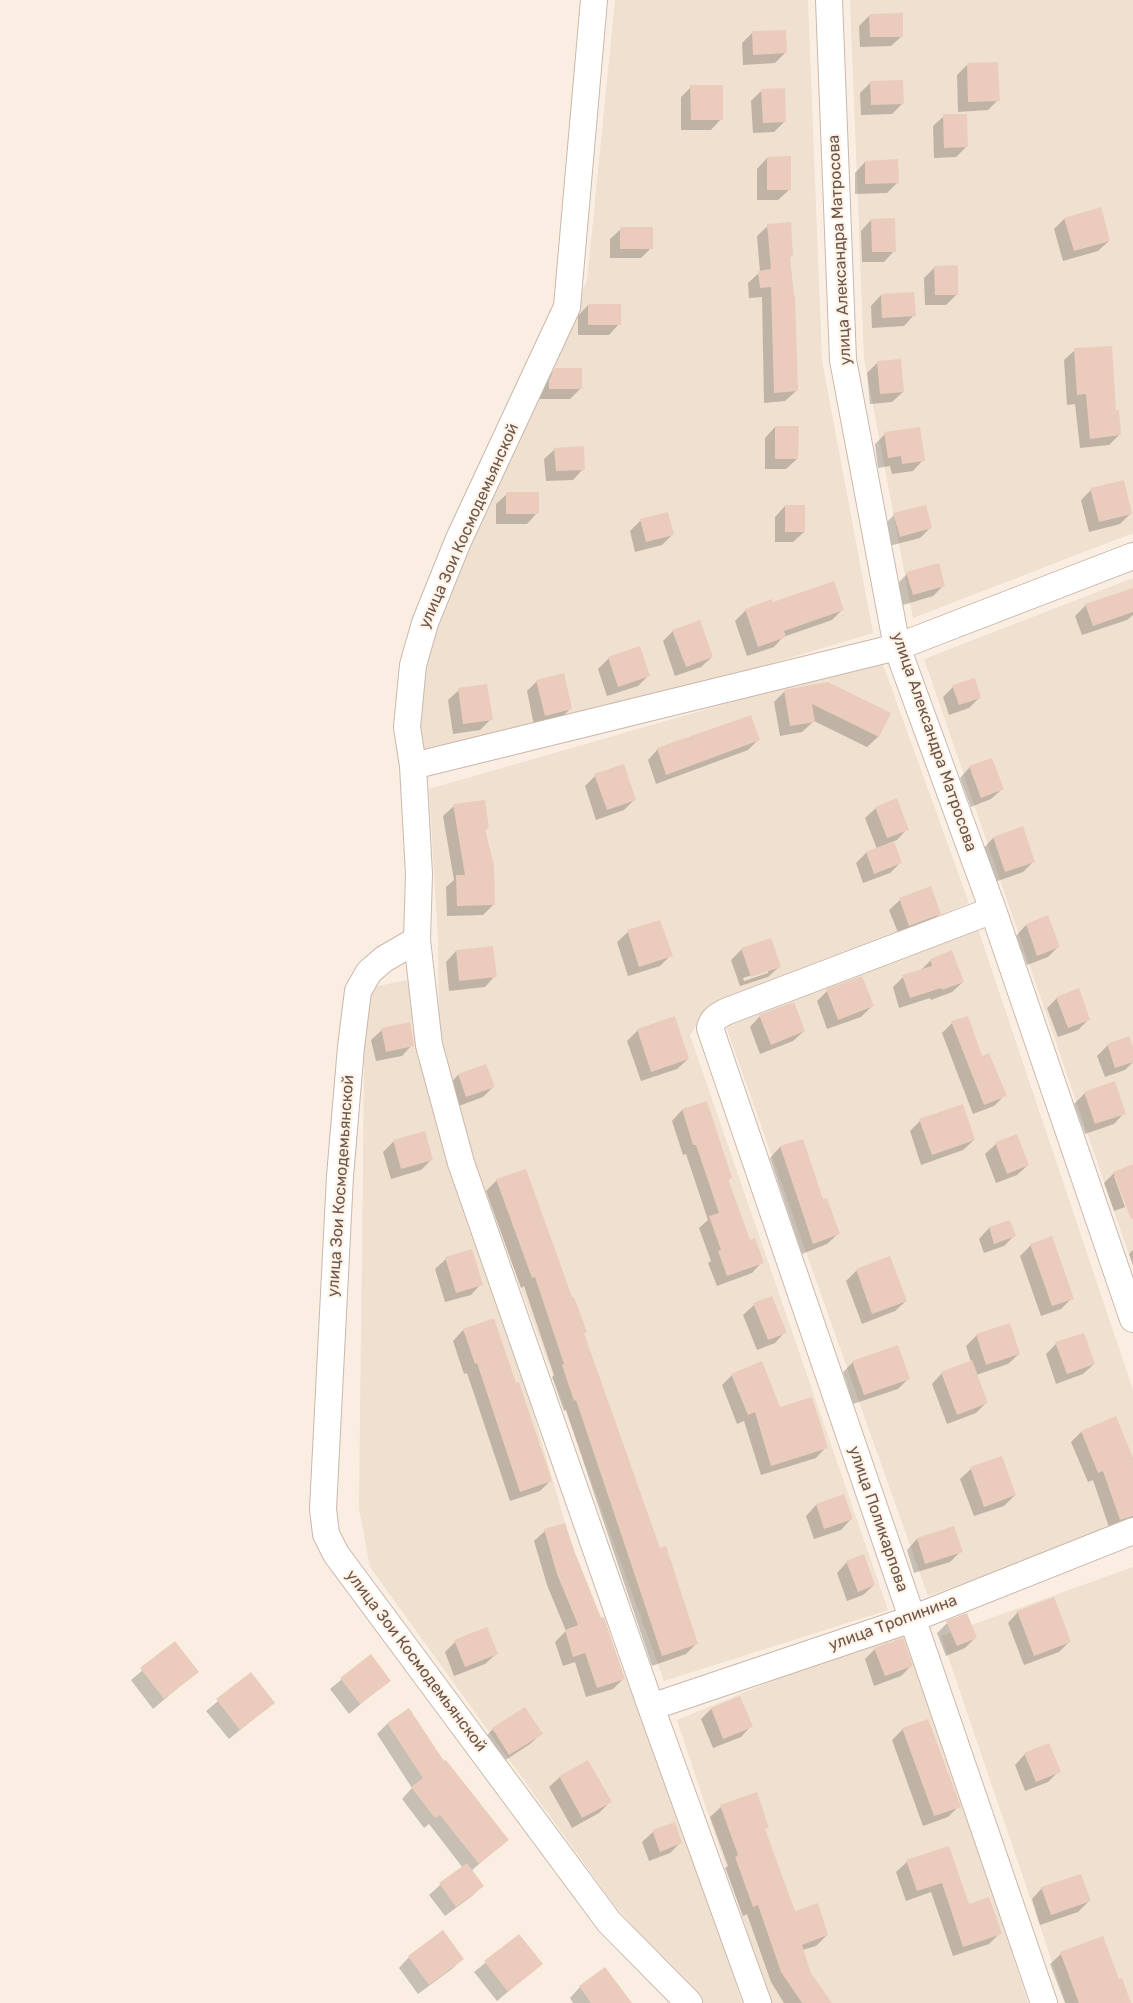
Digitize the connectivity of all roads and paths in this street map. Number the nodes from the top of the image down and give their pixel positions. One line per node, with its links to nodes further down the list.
1 (594, 0): 5 (street, улица Зои Космодемьянской)
2 (829, 0): 4 (street, улица Александра Матросова)
3 (1133, 556): 4 (street)
4 (897, 647): 5 (street); 6 (street, улица Александра Матросова)
5 (412, 766): 7 (street, улица Зои Космодемьянской)
6 (993, 910): 8 (street, улица Александра Матросова); 10 (street, улица Поликарпова)
7 (417, 940): 11 (street); 12 (street, улица Зои Космодемьянской)
8 (1133, 1319)
9 (1133, 1531): 10 (street, улица Тропинина)
10 (912, 1618): 11 (street, улица Тропинина); 14 (street, улица Поликарпова)
11 (651, 1707): 13 (street)
12 (689, 2003)
13 (759, 2003)
14 (1044, 2003)

